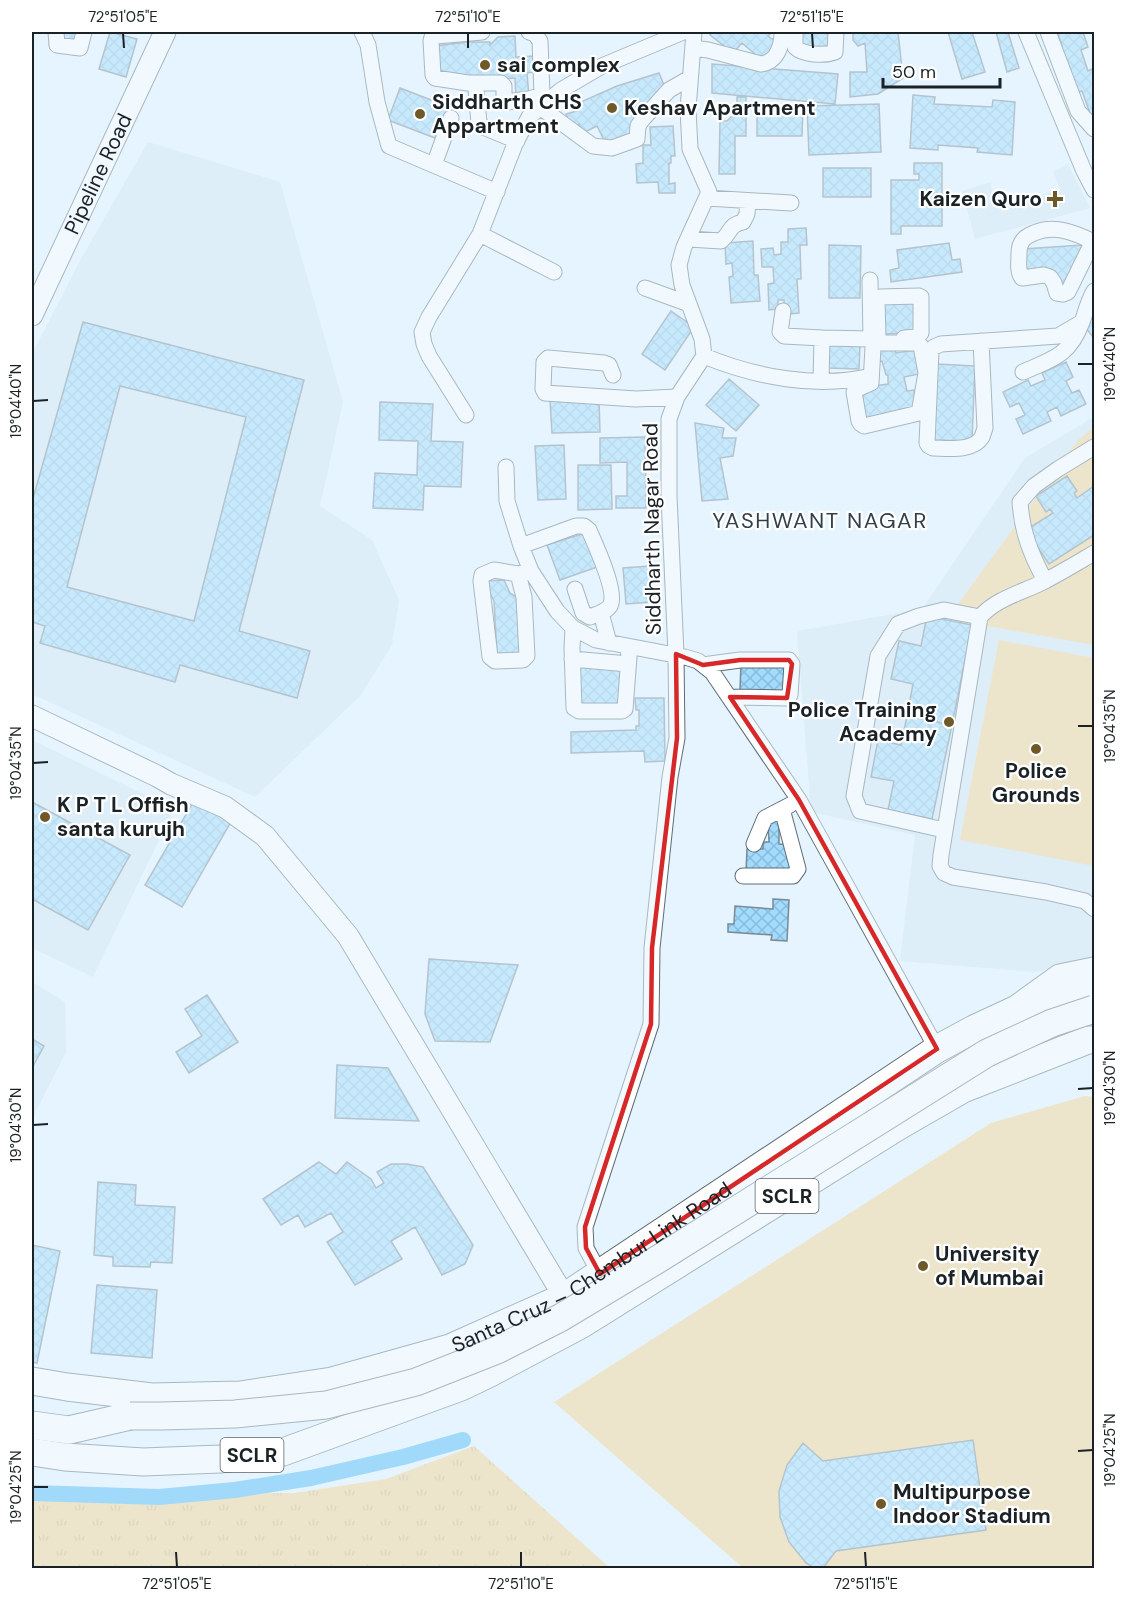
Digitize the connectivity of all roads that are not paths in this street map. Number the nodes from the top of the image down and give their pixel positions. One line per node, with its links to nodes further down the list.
1 (56, 32): 2 (street)
2 (84, 32)
3 (165, 32): 37 (street, Pipeline Road)
4 (362, 32): 22 (street)
5 (482, 32): 17 (street)
6 (529, 32): 17 (street)
7 (683, 32): 17 (street)
8 (694, 32): 14 (street)
9 (782, 32): 14 (street)
10 (795, 32): 11 (street)
11 (836, 32)
12 (1026, 32): 20 (street)
13 (1048, 32): 19 (street)
14 (693, 48): 15 (street)
15 (690, 78): 17 (street); 25 (street)
16 (476, 89): 21 (street)
17 (542, 102): 21 (street)
18 (451, 118): 22 (street)
19 (1094, 129): 20 (street)
20 (1071, 140): 23 (street)
21 (517, 141): 24 (street)
22 (434, 165): 24 (street)
23 (1095, 190)
24 (497, 192): 28 (street)
25 (707, 198): 26 (street); 29 (street)
26 (748, 201): 27 (street); 29 (street)
27 (791, 203)
28 (480, 234): 31 (street); 49 (street)
29 (689, 239): 35 (street)
30 (1094, 241): 30 (street)
31 (554, 272)
32 (870, 280): 39 (street)
33 (645, 288): 35 (street)
34 (1095, 291): 38 (street)
35 (689, 304): 41 (street)
36 (783, 311): 39 (street)
37 (32, 315)
38 (1082, 322): 40 (street); 42 (street)
39 (822, 338): 46 (street)
40 (981, 341): 40 (street)
41 (704, 357): 46 (street); 48 (street, Siddharth Nagar Road)
42 (1023, 372)
43 (613, 375): 48 (street)
44 (871, 376): 45 (street); 47 (street); 47 (street)
45 (841, 380): 46 (street); 47 (street)
46 (821, 381)
47 (855, 390)
48 (677, 397): 62 (street, Siddharth Nagar Road)
49 (466, 415)
50 (1095, 447): 55 (street)
51 (506, 467): 52 (street)
52 (521, 546): 54 (street); 57 (street)
53 (1095, 553): 55 (street)
54 (524, 572): 54 (street); 59 (street)
55 (1045, 581): 58 (street)
56 (575, 590): 57 (street)
57 (601, 613): 60 (street)
58 (980, 616): 70 (street); 70 (street)
59 (573, 628): 60 (street); 63 (street)
60 (609, 643): 61 (street)
61 (628, 646): 62 (street); 64 (street)
62 (676, 654): 65 (street); 77 (street, Siddharth Nagar Road)
63 (572, 659): 64 (street); 64 (street)
64 (628, 664)
65 (703, 665): 66 (street); 66 (street)
66 (730, 697): 68 (street)
67 (32, 716): 78 (street)
68 (799, 800): 69 (street); 76 (street)
69 (782, 809): 71 (street); 72 (street)
70 (944, 830): 73 (street)
71 (754, 844)
72 (743, 876)
73 (1095, 909)
74 (1093, 990): 76 (highway, Santa Cruz – Chembur Link Road / SCLR); 82 (highway, bridge)
75 (1095, 1040): 79 (highway, Santa Cruz – Chembur Link Road / SCLR)
76 (937, 1049): 77 (highway, Santa Cruz – Chembur Link Road / SCLR)
77 (600, 1274): 78 (highway, Santa Cruz – Chembur Link Road / SCLR)
78 (564, 1297): 79 (street); 80 (highway, Santa Cruz – Chembur Link Road / SCLR)
79 (582, 1324): 84 (highway, Santa Cruz – Chembur Link Road / SCLR)
80 (32, 1381)
81 (32, 1400): 82 (highway)
82 (130, 1416): 83 (highway)
83 (32, 1425)
84 (32, 1452)

